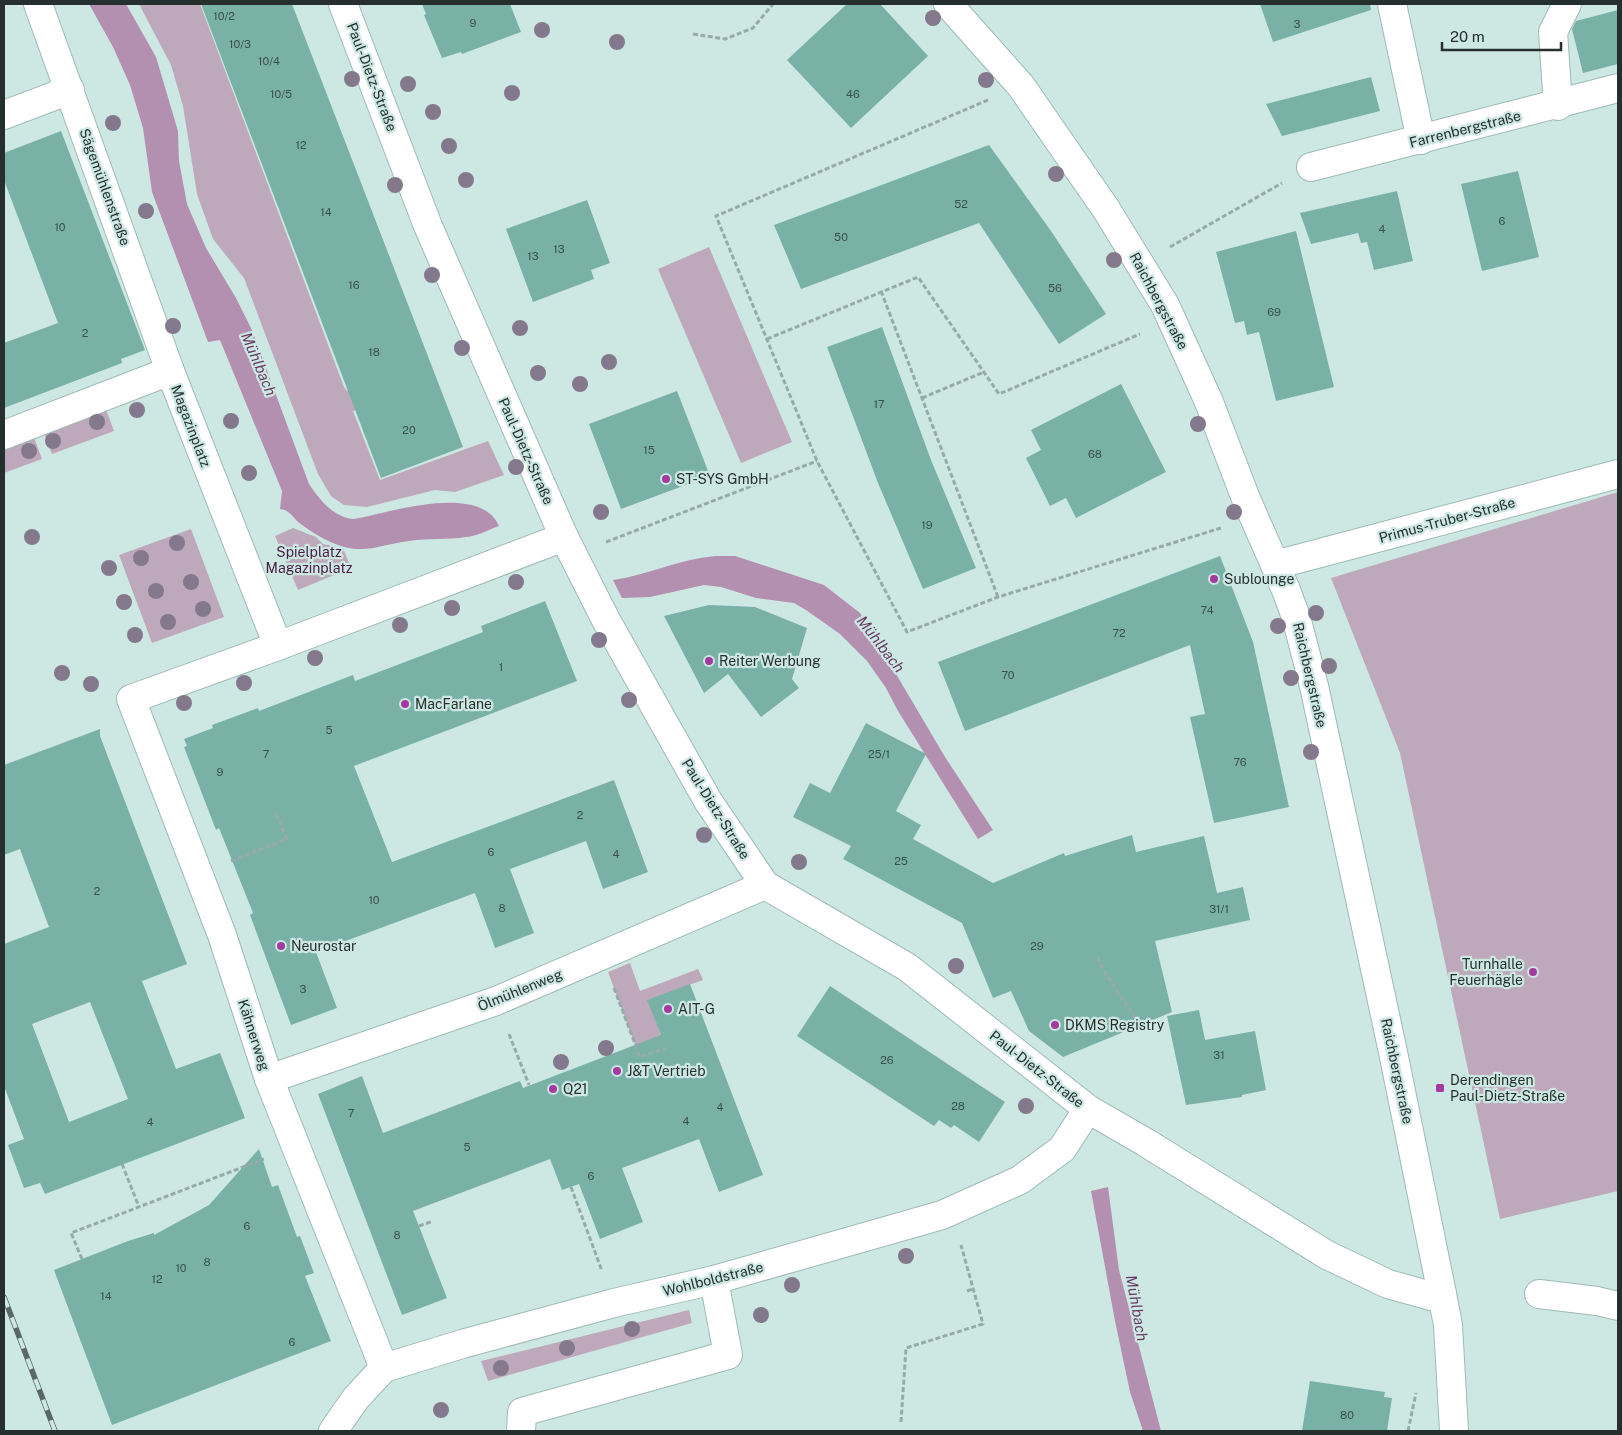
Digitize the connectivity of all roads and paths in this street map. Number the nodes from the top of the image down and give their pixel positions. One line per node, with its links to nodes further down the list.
1 (38, 4): 10 (street, Sägemühlenstraße)
2 (343, 4): 26 (street, Paul-Dietz-Straße)
3 (773, 4): 7 (path)
4 (948, 4): 8 (street, Raichbergstraße)
5 (1392, 4): 13 (street)
6 (1567, 4): 11 (street)
7 (693, 34)
8 (1021, 86): 15 (street, Raichbergstraße); 18 (path)
9 (1618, 88): 11 (street, Farrenbergstraße)
10 (70, 90): 12 (street); 19 (street, Sägemühlenstraße)
11 (1558, 106): 13 (street, Farrenbergstraße)
12 (4, 115)
13 (1421, 140): 14 (street, Farrenbergstraße)
14 (1311, 167): 15 (path)
15 (1140, 263): 17 (street, Raichbergstraße)
16 (882, 291): 18 (path); 20 (path); 21 (path)
17 (1172, 320): 20 (path); 25 (street, Raichbergstraße)
18 (767, 339): 23 (path)
19 (170, 371): 22 (street, Magazinplatz); 29 (street, Magazinplatz)
20 (984, 372): 21 (path)
21 (922, 398): 28 (path)
22 (4, 435)
23 (818, 461): 26 (path); 28 (path)
24 (1618, 474): 27 (street, Primus-Truber-Straße)
25 (1254, 518): 27 (street, Raichbergstraße); 28 (path)
26 (569, 546): 29 (street); 32 (street, Paul-Dietz-Straße)
27 (1275, 565): 52 (street, Raichbergstraße)
28 (998, 597)
29 (278, 646): 38 (street, Kähnerweg)
30 (275, 811): 31 (path)
31 (228, 865)
32 (765, 886): 34 (street, Ölmühlenweg); 40 (street, Paul-Dietz-Straße)
33 (1098, 957): 36 (path)
34 (600, 958): 35 (street, Ölmühlenweg); 37 (path)
35 (496, 1001): 38 (street, Ölmühlenweg); 39 (path)
36 (1136, 1019)
37 (666, 1048)
38 (268, 1079): 41 (street, Kähnerweg)
39 (529, 1085)
40 (1088, 1109): 45 (street, Wohlboldstraße); 52 (street, Paul-Dietz-Straße)
41 (295, 1147): 44 (path); 56 (street, Kähnerweg)
42 (122, 1164): 44 (path)
43 (571, 1187): 54 (path)
44 (139, 1207): 48 (path)
45 (951, 1211): 49 (street, Wohlboldstraße); 50 (path)
46 (433, 1221): 47 (path)
47 (419, 1226)
48 (82, 1259)
49 (714, 1280): 54 (street, Wohlboldstraße); 59 (street)
50 (973, 1288): 51 (path); 57 (path)
51 (966, 1291)
52 (1442, 1294): 60 (street, Raichbergstraße)
53 (1538, 1294): 55 (street)
54 (614, 1303): 56 (street, Wohlboldstraße)
55 (1618, 1306)
56 (384, 1368): 58 (street, Wohlboldstraße)
57 (901, 1422)
58 (333, 1431)
59 (521, 1431)
60 (1454, 1431)

